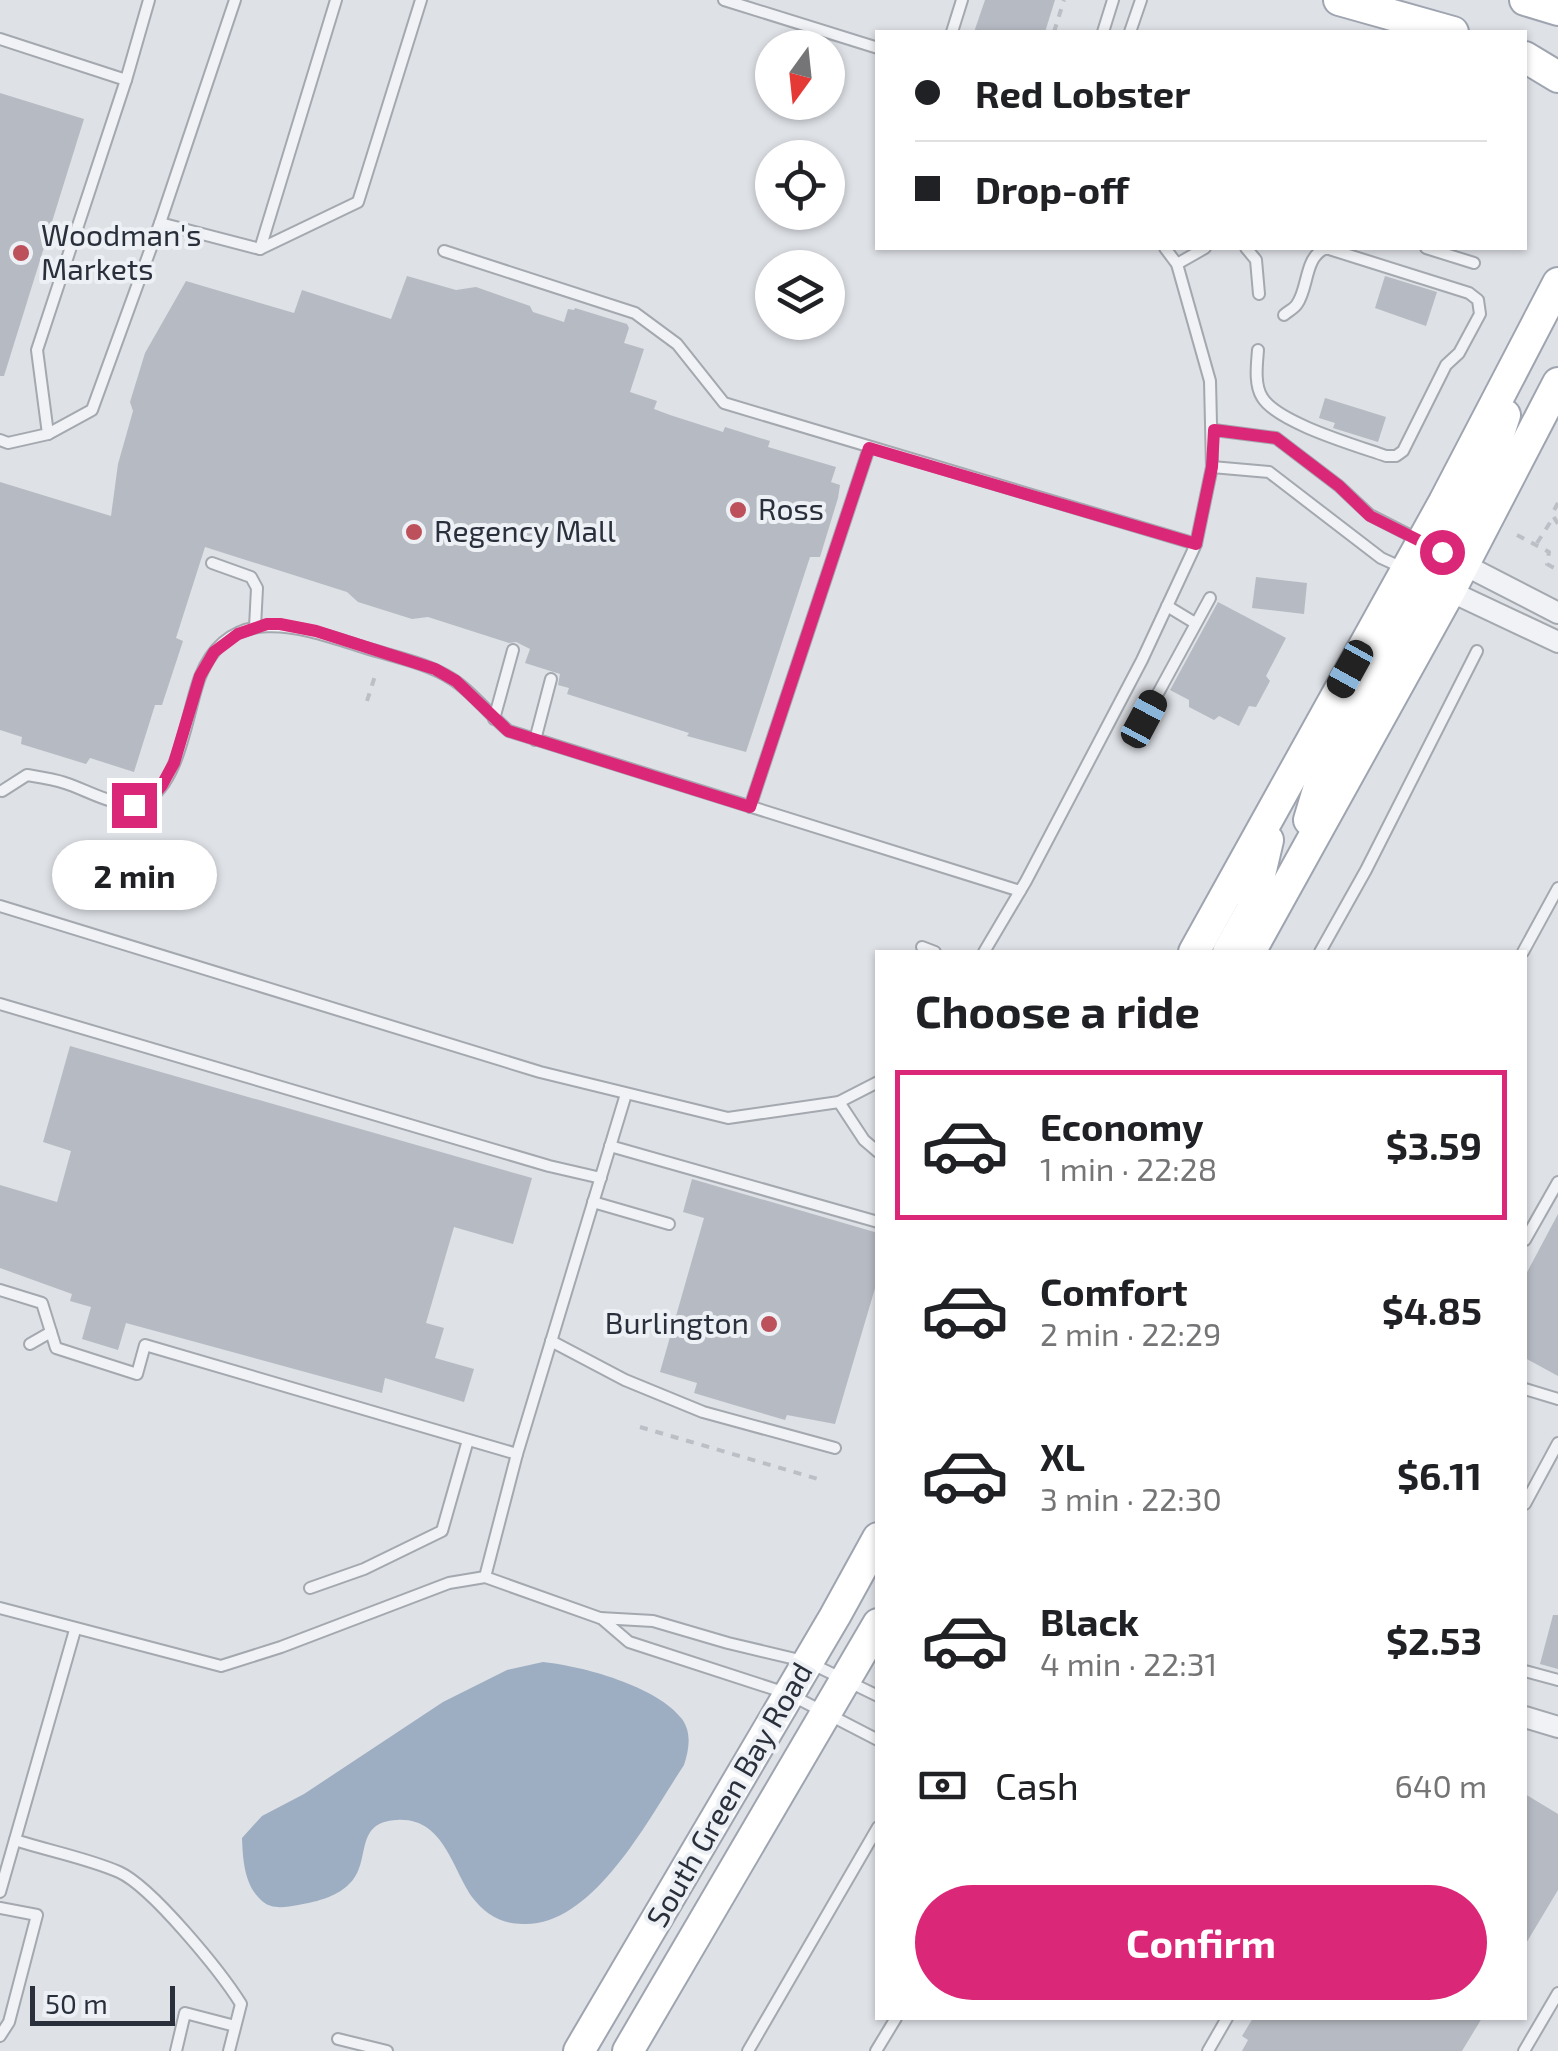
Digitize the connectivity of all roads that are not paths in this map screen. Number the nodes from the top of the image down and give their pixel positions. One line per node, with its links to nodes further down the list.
1 (149, 0): 24 (lane)
2 (234, 0): 25 (lane)
3 (336, 0): 26 (lane)
4 (421, 0): 26 (lane)
5 (724, 0): 19 (lane)
6 (962, 0): 12 (lane)
7 (1113, 0): 15 (lane)
8 (1141, 0): 16 (lane)
9 (1339, 0): 17 (main road)
10 (1525, 0): 11 (main road)
11 (1558, 10)
12 (957, 18): 13 (lane); 14 (lane)
13 (970, 22)
14 (953, 30)
15 (1103, 30)
16 (1131, 30)
17 (1446, 30)
18 (0, 39): 24 (lane)
19 (875, 47)
20 (1527, 55): 22 (main road)
21 (1527, 56): 23 (main road)
22 (1558, 62)
23 (1558, 77)
24 (126, 80): 42 (lane)
25 (160, 222): 26 (lane); 42 (lane)
26 (260, 249)
27 (1166, 250): 34 (lane)
28 (1202, 250): 34 (lane)
29 (1248, 250): 37 (lane)
30 (1321, 250): 38 (lane)
31 (1332, 250): 39 (lane)
32 (1432, 250): 35 (lane)
33 (444, 251): 44 (lane)
34 (1176, 264): 41 (lane)
35 (1474, 264)
36 (1558, 284): 48 (main road)
37 (1259, 294)
38 (1284, 315)
39 (1258, 350)
40 (1558, 383): 48 (main road)
41 (1214, 430): 45 (lane); 48 (lane)
42 (48, 434): 43 (lane)
43 (0, 440)
44 (869, 448): 46 (lane); 63 (lane)
45 (1212, 467): 46 (lane); 48 (lane)
46 (1196, 544): 50 (lane)
47 (212, 563): 53 (lane)
48 (1435, 566): 51 (street); 54 (street); 62 (main road); 72 (main road)
49 (1210, 598): 52 (lane)
50 (1168, 606): 52 (lane); 65 (lane)
51 (1558, 613)
52 (1195, 623): 59 (lane)
53 (255, 627): 58 (lane); 61 (lane)
54 (1558, 642)
55 (514, 650): 58 (lane)
56 (1477, 651): 73 (lane)
57 (551, 680): 60 (lane)
58 (494, 719): 60 (lane)
59 (1144, 719)
60 (535, 740): 63 (lane)
61 (2, 791)
62 (1276, 803): 70 (main road); 71 (main road)
63 (750, 807): 65 (lane)
64 (1558, 888): 74 (lane)
65 (1020, 891): 69 (lane)
66 (0, 906): 77 (lane)
67 (922, 947): 68 (lane)
68 (929, 950)
69 (985, 950)
70 (1195, 950)
71 (1229, 950)
72 (1251, 950)
73 (1321, 950)
74 (1525, 950)
75 (0, 1004): 81 (lane)
76 (874, 1084): 78 (lane)
77 (626, 1094): 78 (lane); 79 (lane)
78 (839, 1102): 80 (lane)
79 (610, 1146): 81 (lane); 84 (lane)
80 (875, 1149)
81 (600, 1178): 83 (lane)
82 (1558, 1182): 86 (lane)
83 (593, 1202): 85 (lane); 89 (lane)
84 (875, 1221)
85 (669, 1224)
86 (1527, 1236)
87 (0, 1290): 88 (lane)
88 (51, 1332): 90 (lane); 93 (lane)
89 (551, 1341): 95 (lane); 96 (lane)
90 (30, 1344)
91 (1527, 1390): 92 (lane)
92 (1558, 1398)
93 (468, 1440): 96 (lane); 100 (lane)
94 (1558, 1443): 97 (lane)
95 (834, 1448)
96 (517, 1454): 99 (lane)
97 (1527, 1500)
98 (875, 1546): 107 (main road, South Green Bay Road)
99 (486, 1578): 103 (lane); 105 (lane)
100 (310, 1588)
101 (875, 1601): 107 (main road)
102 (0, 1608): 105 (lane)
103 (600, 1618): 107 (lane); 110 (lane)
104 (875, 1627): 107 (main road, South Green Bay Road)
105 (75, 1630): 115 (lane)
106 (1527, 1671): 108 (lane)
107 (830, 1672): 109 (lane); 110 (main road, South Green Bay Road); 110 (main road)
108 (1558, 1680)
109 (875, 1694)
110 (807, 1703): 113 (lane); 127 (main road, South Green Bay Road); 128 (main road, South Green Bay Road)
111 (1527, 1718): 112 (street)
112 (1558, 1727)
113 (875, 1738)
114 (875, 1832): 129 (lane)
115 (14, 1840): 116 (lane); 121 (lane)
116 (0, 1892)
117 (0, 1908): 122 (lane)
118 (1558, 1993): 132 (lane)
119 (895, 2020): 130 (lane)
120 (1226, 2020): 131 (lane)
121 (235, 2026): 124 (lane); 125 (lane)
122 (0, 2036)
123 (338, 2040): 126 (lane)
124 (176, 2051)
125 (229, 2051)
126 (387, 2051)
127 (579, 2051)
128 (628, 2051)
129 (748, 2051)
130 (876, 2051)
131 (1208, 2051)
132 (1524, 2051)

